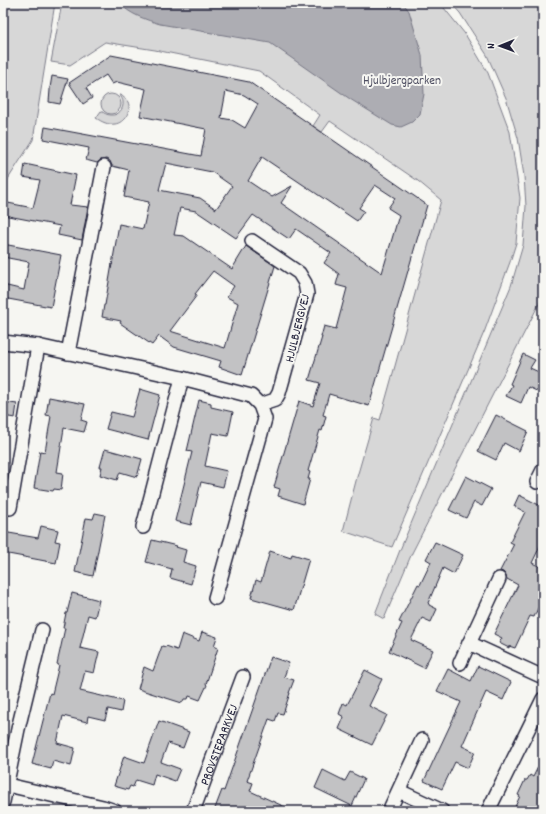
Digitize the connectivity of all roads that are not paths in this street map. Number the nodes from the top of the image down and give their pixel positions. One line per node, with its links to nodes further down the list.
1 (104, 167): 5 (street)
2 (252, 241): 7 (street, HJULBJERGVEJ)
3 (3, 342): 4 (street)
4 (38, 346): 5 (street); 10 (street)
5 (68, 353): 6 (street)
6 (182, 378): 7 (street); 11 (street)
7 (260, 405): 13 (street)
8 (543, 470): 9 (street)
9 (537, 482)
10 (10, 508)
11 (143, 526)
12 (499, 580): 15 (street)
13 (215, 598)
14 (42, 630): 21 (street)
15 (469, 643): 16 (street); 18 (street)
16 (460, 663)
17 (243, 677): 25 (street, PROVSTEPARKVEJ)
18 (543, 678)
19 (543, 699): 28 (street)
20 (422, 740): 22 (street)
21 (5, 785): 23 (street); 24 (street)
22 (399, 790): 26 (street); 27 (street)
23 (3, 802)
24 (115, 811)
25 (193, 811)
26 (389, 811)
27 (442, 811)
28 (488, 811)

